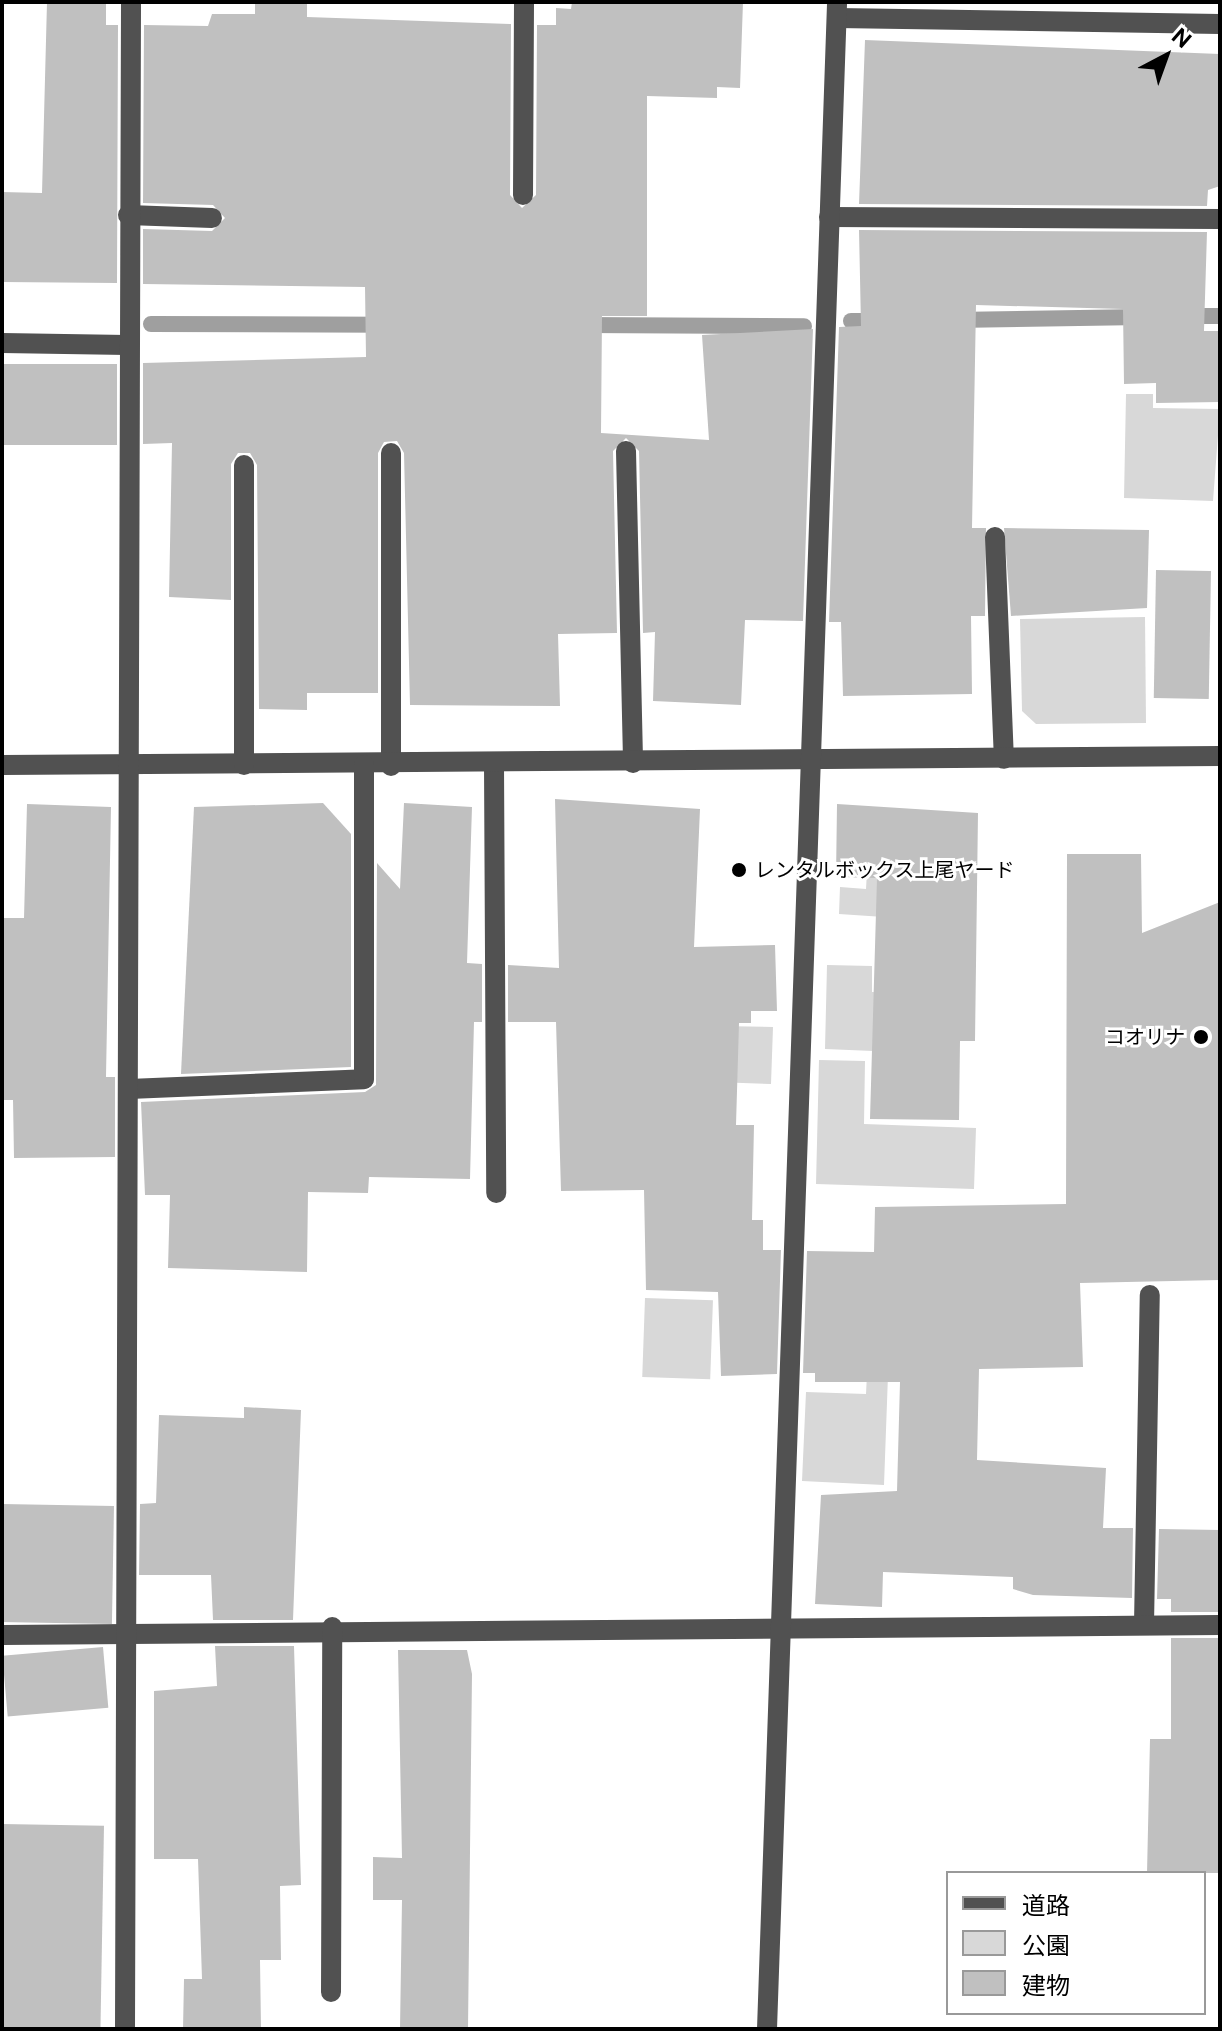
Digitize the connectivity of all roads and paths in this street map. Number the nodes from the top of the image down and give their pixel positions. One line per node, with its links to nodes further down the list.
1 (131, 2): 6 (street)
2 (524, 2): 5 (street)
3 (837, 10): 4 (street); 7 (street)
4 (1220, 24)
5 (523, 195)
6 (128, 215): 8 (street); 11 (street)
7 (829, 217): 9 (street); 18 (street)
8 (212, 218)
9 (1220, 219)
10 (2, 343): 11 (street)
11 (127, 345): 22 (street)
12 (626, 451): 19 (street)
13 (391, 453): 25 (street)
14 (244, 465): 23 (street)
15 (995, 537): 17 (street)
16 (1220, 756): 17 (street)
17 (1004, 759): 18 (street)
18 (812, 761): 19 (street); 29 (street)
19 (633, 763): 20 (street)
20 (494, 764): 25 (street); 27 (street)
21 (2, 765): 22 (street)
22 (129, 765): 23 (street); 26 (street)
23 (244, 765): 24 (street)
24 (364, 765): 25 (street); 26 (street)
25 (391, 766)
26 (129, 1089): 34 (street)
27 (496, 1193)
28 (1150, 1295): 30 (street)
29 (780, 1625): 30 (street); 32 (street); 37 (street)
30 (1144, 1625): 31 (street)
31 (1220, 1625)
32 (332, 1627): 34 (street); 35 (street)
33 (2, 1635): 34 (street)
34 (127, 1635): 36 (street)
35 (331, 1992)
36 (125, 2029)
37 (767, 2029)

